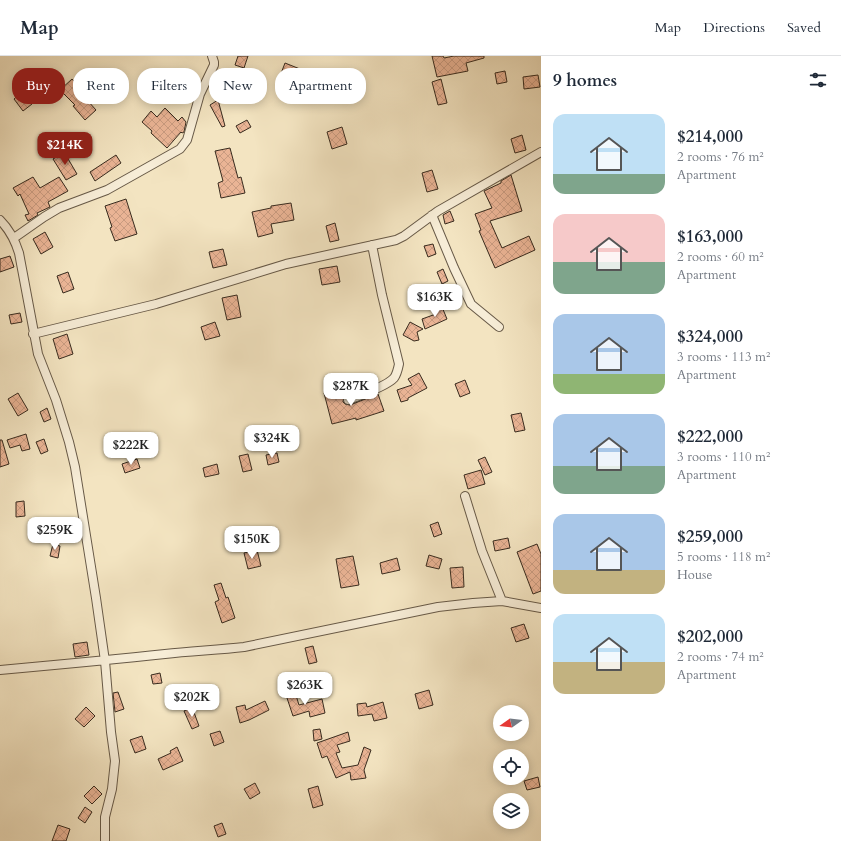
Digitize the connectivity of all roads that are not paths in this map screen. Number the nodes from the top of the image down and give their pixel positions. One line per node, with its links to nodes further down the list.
1 (212, 56): 5 (street)
2 (541, 152): 3 (street)
3 (432, 215): 6 (street); 7 (street)
4 (0, 220): 5 (street)
5 (14, 238): 8 (street)
6 (372, 245): 8 (street); 9 (street)
7 (499, 327)
8 (34, 334): 13 (street)
9 (348, 400)
10 (465, 496): 11 (street)
11 (502, 601): 12 (street); 13 (street)
12 (541, 608)
13 (105, 661): 14 (street); 15 (street)
14 (0, 670)
15 (105, 841)

